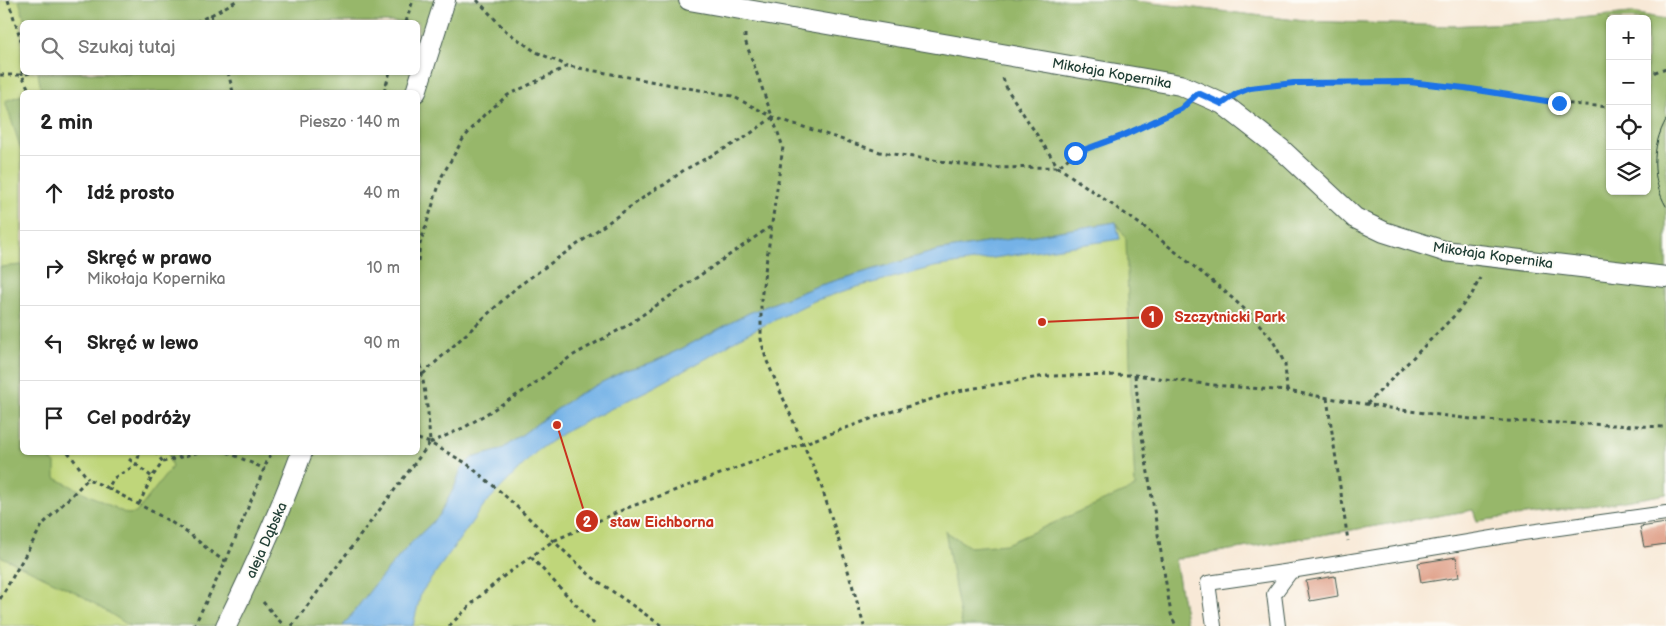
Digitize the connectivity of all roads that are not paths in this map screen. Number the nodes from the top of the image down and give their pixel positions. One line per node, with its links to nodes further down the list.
1 (445, 0): 3 (street)
2 (689, 0): 4 (street, Mikołaja Kopernika)
3 (417, 90)
4 (1666, 276)
5 (301, 455): 8 (street, aleja Dąbska)
6 (1666, 513): 7 (lane)
7 (1291, 571): 9 (lane); 10 (lane)
8 (226, 626)
9 (1214, 626)
10 (1278, 626)

